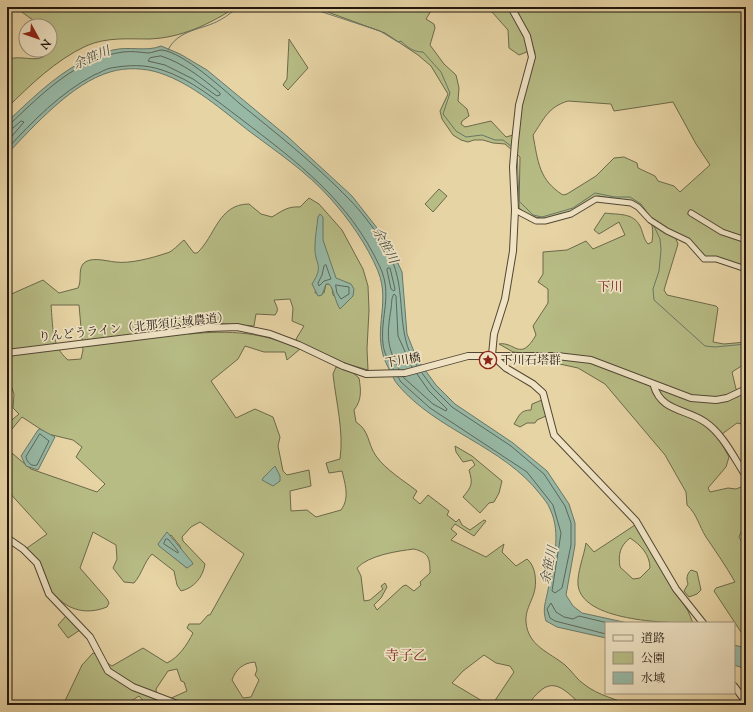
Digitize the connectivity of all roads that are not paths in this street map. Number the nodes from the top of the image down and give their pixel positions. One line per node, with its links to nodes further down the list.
1 (511, 7): 2 (street)
2 (515, 210): 5 (street); 7 (street)
3 (691, 213): 4 (street)
4 (746, 240)
5 (746, 270)
6 (7, 353): 8 (street, りんどうライン（北那須広域農道）)
7 (492, 355): 8 (street, 下川橋); 9 (street); 13 (street)
8 (375, 374)
9 (654, 386): 10 (street); 11 (street)
10 (746, 389)
11 (746, 476)
12 (7, 538): 16 (street)
13 (702, 622)
14 (735, 687): 15 (street)
15 (746, 702)
16 (180, 705)

